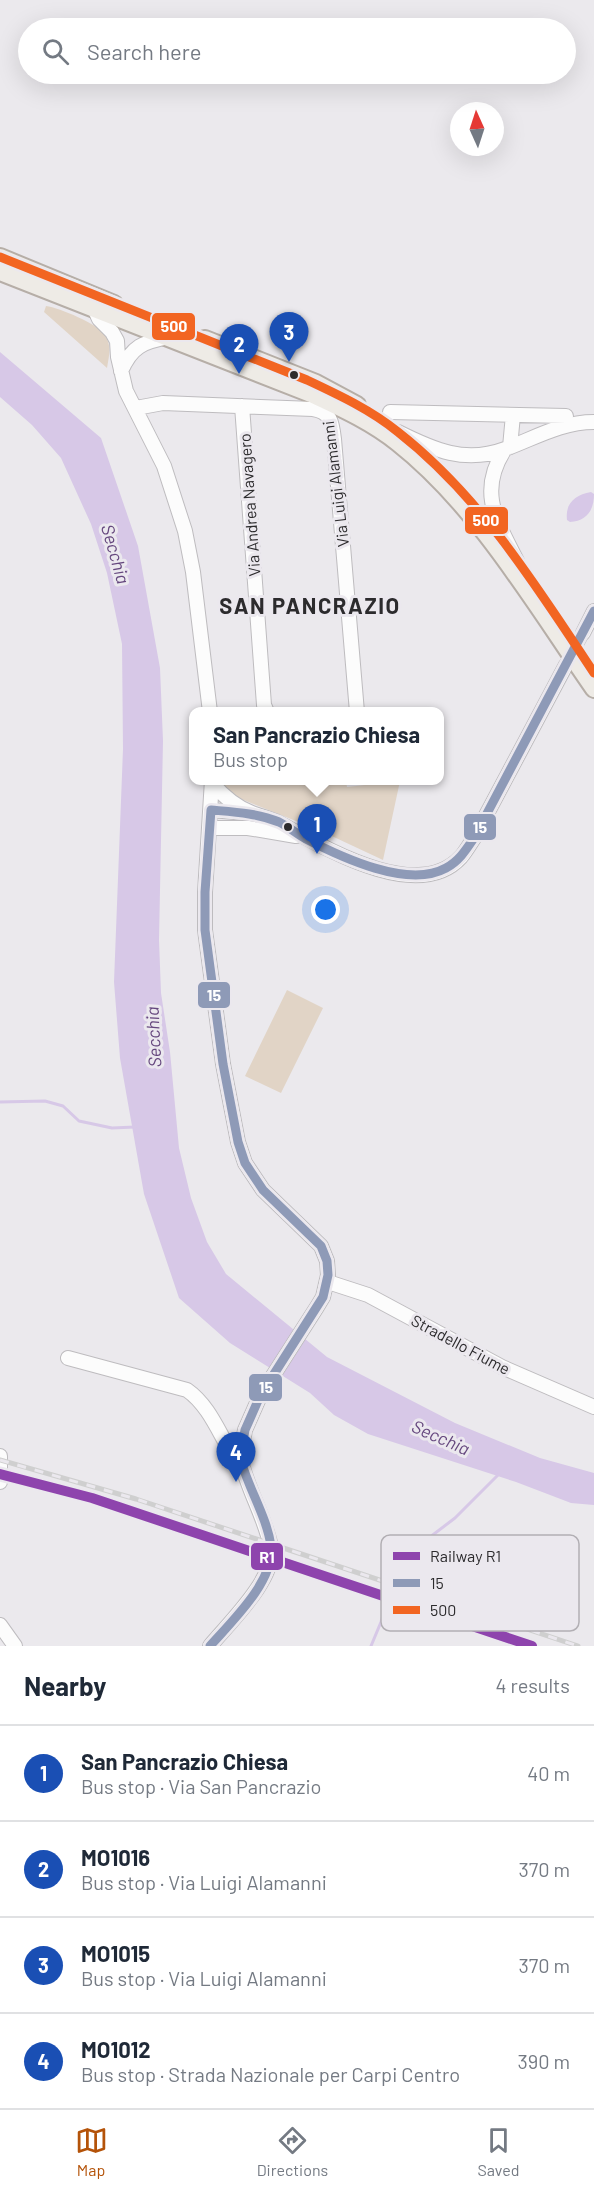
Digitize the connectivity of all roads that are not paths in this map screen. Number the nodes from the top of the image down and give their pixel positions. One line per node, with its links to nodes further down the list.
1 (0, 257): 12 (main road)
2 (0, 272): 3 (main road)
3 (94, 308): 4 (main road); 5 (street)
4 (169, 337): 5 (street); 19 (main road)
5 (121, 371): 7 (street)
6 (242, 406): 7 (street, Via Luigi Alamanni); 21 (street, Via Andrea Navagero); 22 (street, Via Luigi Alamanni)
7 (136, 408): 20 (street)
8 (390, 412): 9 (street)
9 (513, 415): 10 (street); 13 (street)
10 (566, 416)
11 (594, 422): 13 (street)
12 (399, 432): 13 (street); 14 (main road)
13 (507, 448): 14 (street)
14 (517, 561): 18 (main road)
15 (594, 611): 16 (street)
16 (583, 633)
17 (566, 665): 28 (street)
18 (594, 673)
19 (594, 689)
20 (210, 707)
21 (265, 707)
22 (357, 707)
23 (212, 785): 25 (street)
24 (215, 785): 26 (street)
25 (211, 810): 26 (street); 27 (street)
26 (251, 813): 28 (street)
27 (210, 828): 28 (street); 29 (street)
28 (304, 838)
29 (328, 1282): 31 (street, Stradello Fiume); 32 (street)
30 (68, 1358): 32 (street)
31 (594, 1407)
32 (241, 1453): 37 (street)
33 (0, 1456): 34 (street)
34 (0, 1482)
35 (0, 1625): 36 (street)
36 (15, 1646)
37 (210, 1646)

